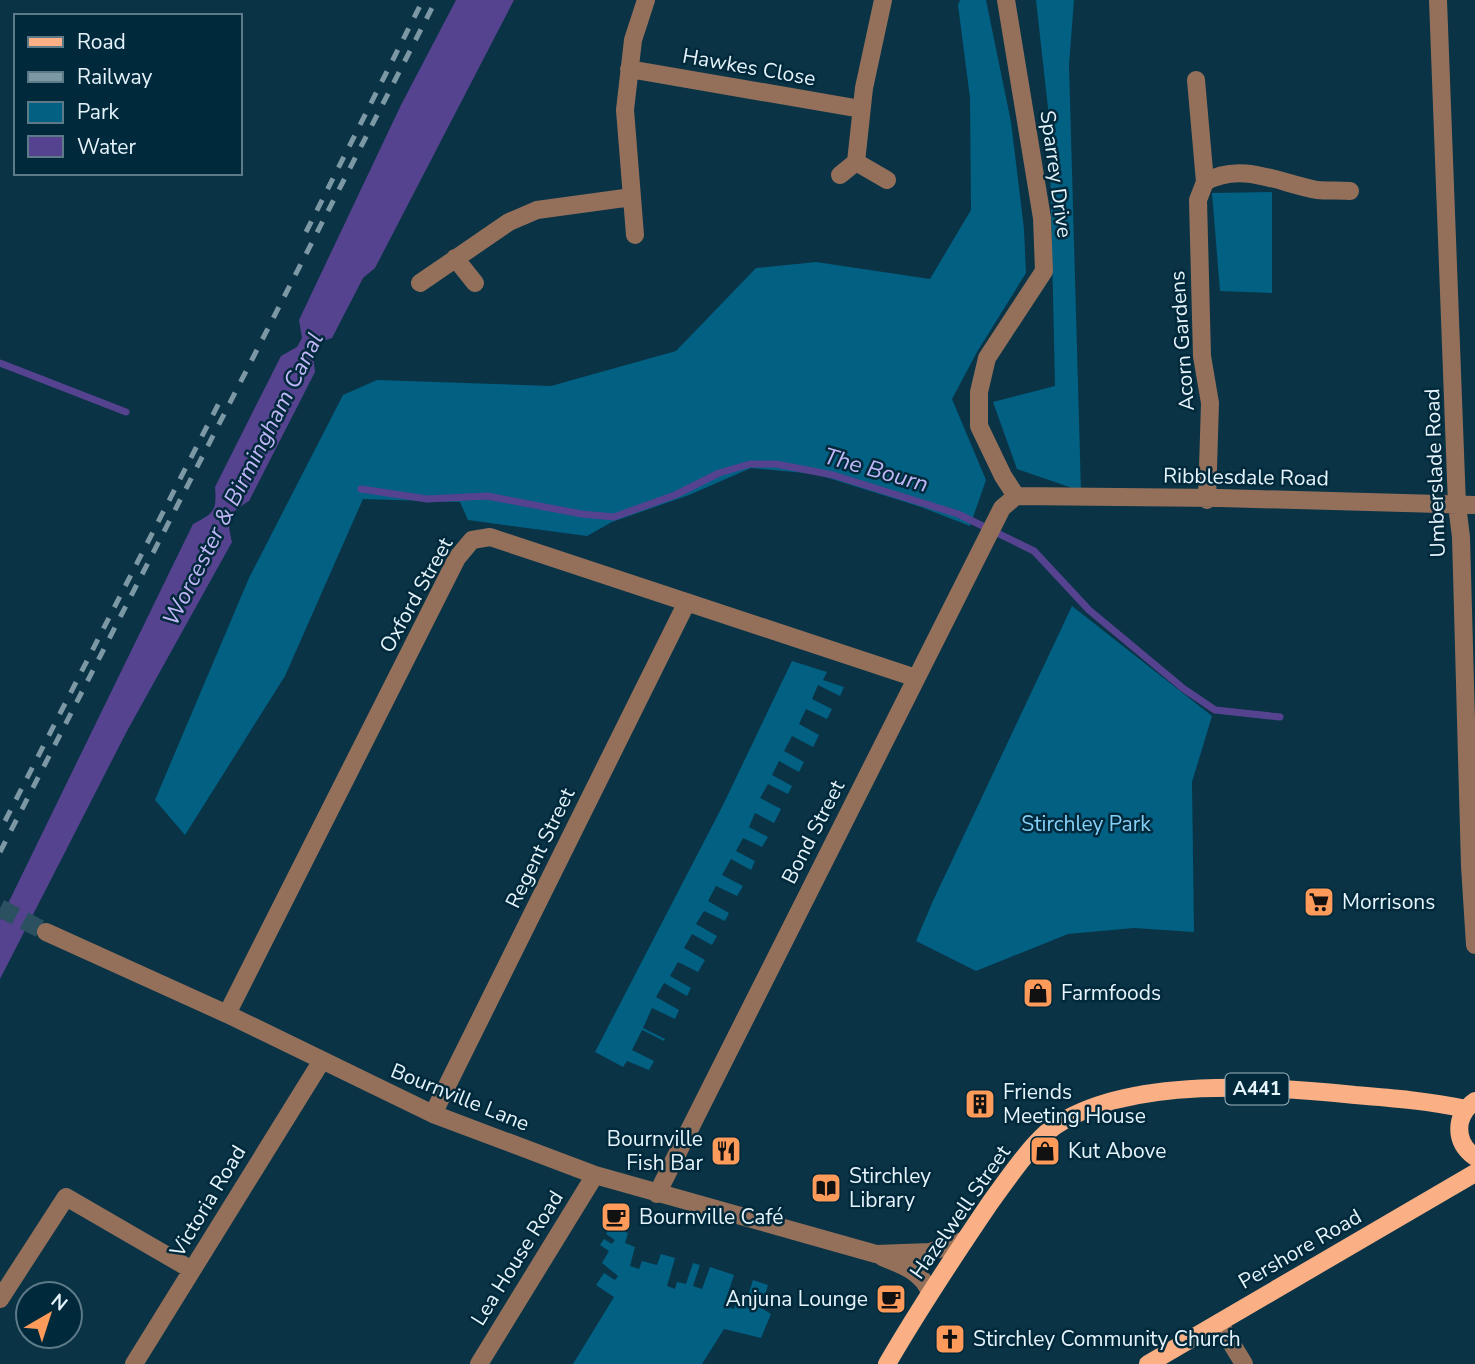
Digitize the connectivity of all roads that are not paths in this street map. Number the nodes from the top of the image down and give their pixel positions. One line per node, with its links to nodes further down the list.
1 (646, 0): 5 (street)
2 (883, 0): 7 (street)
3 (1006, 0): 19 (street, Sparrey Drive)
4 (1438, 0): 20 (street, Umberslade Road)
5 (629, 69): 7 (street, Hawkes Close); 13 (street)
6 (1196, 80): 11 (street, Acorn Gardens)
7 (861, 109): 8 (street)
8 (856, 162): 9 (street); 10 (street)
9 (840, 174)
10 (887, 180)
11 (1205, 182): 12 (street); 18 (street, Acorn Gardens)
12 (1350, 191)
13 (632, 197): 14 (street); 15 (street)
14 (635, 235)
15 (455, 258): 16 (street); 17 (street)
16 (419, 283)
17 (475, 283)
18 (1207, 500): 19 (street, Ribblesdale Road); 20 (street, Ribblesdale Road)
19 (1009, 502): 22 (street, Bond Street)
20 (1466, 505): 24 (street, Umberslade Road)
21 (687, 602): 22 (street, Oxford Street); 25 (street, Oxford Street); 28 (street, Regent Street)
22 (916, 678): 32 (street, Bond Street)
23 (46, 932): 25 (street, Bournville Lane)
24 (1475, 945)
25 (227, 1014): 26 (street, Bournville Lane)
26 (321, 1062): 28 (street, Bournville Lane); 35 (street, Victoria Road)
27 (1470, 1105): 29 (main road); 33 (main road, Hazelwell Street / A441)
28 (433, 1114): 31 (street, Bournville Lane)
29 (1475, 1157)
30 (1475, 1173): 38 (main road, Pershore Road)
31 (595, 1175): 32 (street, Bournville Lane); 40 (street, Lea House Road)
32 (656, 1194): 34 (street, Bournville Lane)
33 (965, 1240): 34 (street, Bournville Lane); 36 (main road, Hazelwell Street / A441)
34 (876, 1254): 36 (street, Bournville Lane)
35 (192, 1270): 37 (street); 39 (street, Victoria Road)
36 (930, 1293): 41 (main road, Hazelwell Street / A441)
37 (0, 1299)
38 (1219, 1323): 42 (main road, Pershore Road); 43 (street)
39 (134, 1364)
40 (479, 1364)
41 (887, 1364)
42 (1148, 1364)
43 (1244, 1364)

